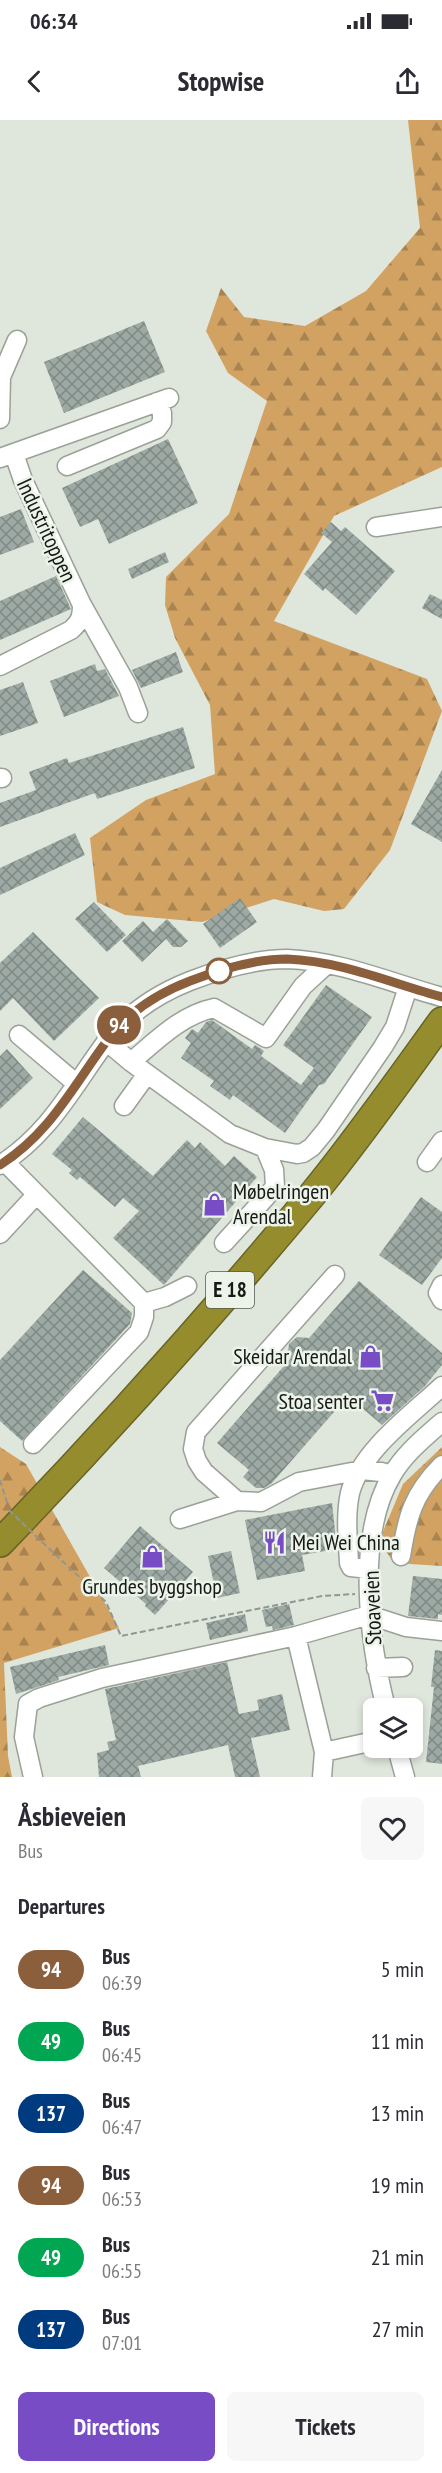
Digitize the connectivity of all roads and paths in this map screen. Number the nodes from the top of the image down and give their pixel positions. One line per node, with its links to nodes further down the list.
1 (17, 340): 2 (street)
2 (0, 419)
3 (7, 456): 4 (street, Industritoppen); 7 (street, Industritoppen)
4 (67, 466)
5 (442, 517): 6 (street)
6 (376, 527)
7 (82, 605): 8 (street, Industritoppen); 9 (street, Industritoppen)
8 (0, 666)
9 (138, 713)
10 (327, 964): 11 (street); 15 (street); 17 (street)
11 (408, 987): 12 (street); 22 (street)
12 (442, 997)
13 (442, 1021): 42 (highway, E 18)
14 (19, 1035): 19 (street)
15 (106, 1041): 17 (street); 19 (street)
16 (442, 1043): 44 (highway, E 18)
17 (131, 1062): 18 (street)
18 (147, 1074): 20 (street); 22 (street)
19 (77, 1084): 24 (street)
20 (124, 1106)
21 (442, 1141): 23 (street)
22 (265, 1149): 27 (street)
23 (427, 1162)
24 (3, 1164): 25 (street)
25 (36, 1195): 26 (street); 32 (street)
26 (0, 1234)
27 (224, 1243)
28 (335, 1275): 40 (street)
29 (442, 1285): 31 (street)
30 (187, 1286): 32 (street)
31 (442, 1300)
32 (144, 1303): 35 (street)
33 (442, 1386): 37 (street)
34 (442, 1422): 38 (street, Stoaveien)
35 (33, 1444)
36 (442, 1465): 43 (street)
37 (362, 1470): 38 (street); 40 (street); 45 (street)
38 (392, 1475): 45 (street, Stoaveien)
39 (0, 1480): 46 (path, bridge)
40 (237, 1501): 41 (street)
41 (180, 1519)
42 (0, 1544)
43 (401, 1556)
44 (0, 1559)
45 (369, 1569): 46 (street, Stoaveien)
46 (368, 1593): 47 (street, Stoaveien)
47 (369, 1615): 48 (street); 49 (street); 51 (street, Stoaveien)
48 (442, 1631)
49 (296, 1636): 54 (street); 56 (street)
50 (403, 1667): 51 (street)
51 (376, 1668): 52 (street, Stoaveien)
52 (384, 1698)
53 (363, 1743): 54 (street)
54 (324, 1752): 57 (street)
55 (400, 1758): 58 (street)
56 (33, 1777)
57 (322, 1777)
58 (405, 1777)

